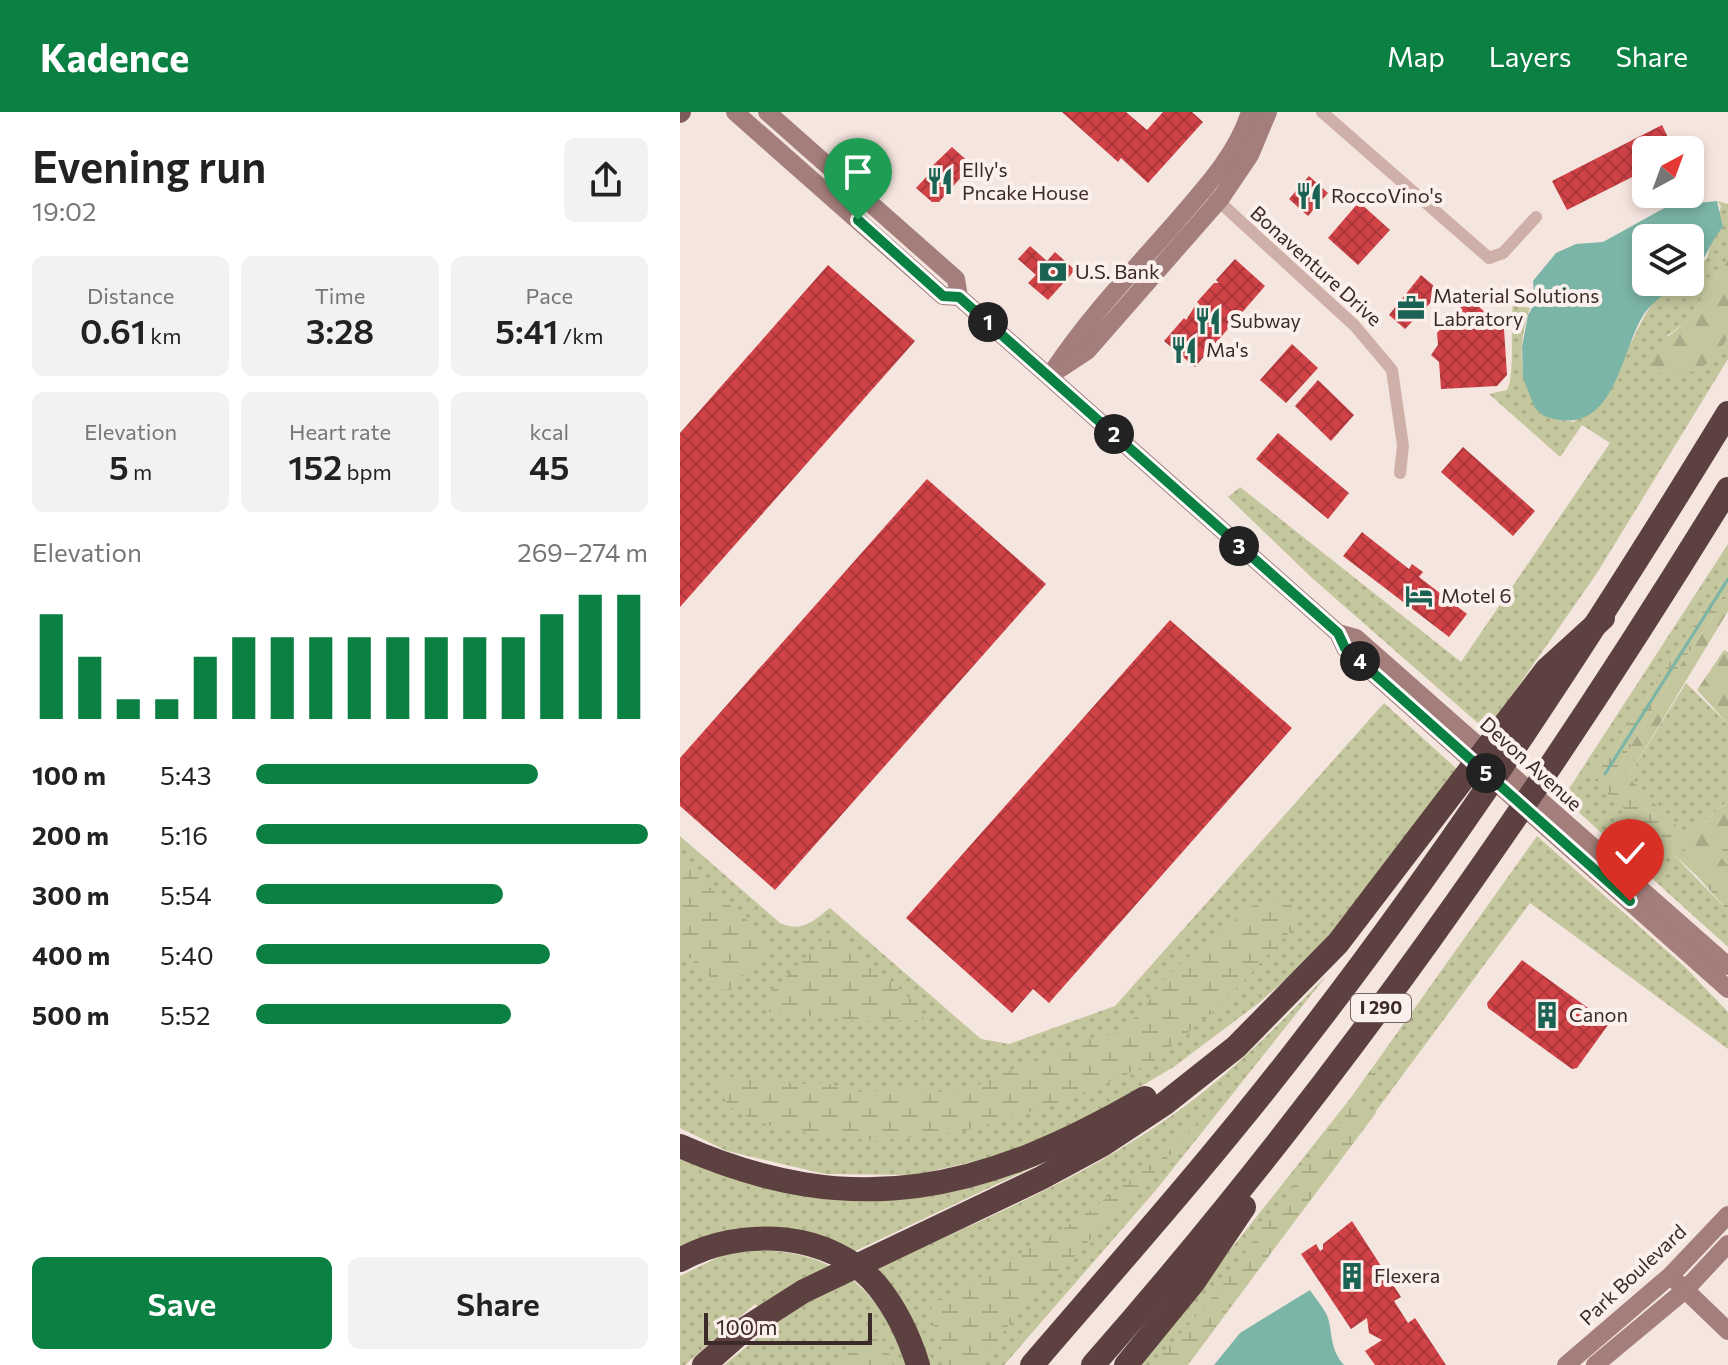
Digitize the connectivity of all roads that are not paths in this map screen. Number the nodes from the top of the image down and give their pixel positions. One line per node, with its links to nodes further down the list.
1 (735, 112): 8 (main road, Devon Avenue)
2 (767, 112): 8 (main road, Devon Avenue)
3 (1250, 112): 6 (main road)
4 (1268, 112): 6 (main road)
5 (1322, 112): 7 (street)
6 (1212, 195): 9 (main road); 11 (street, Bonaventure Drive)
7 (1536, 217)
8 (959, 297): 9 (main road, Devon Avenue)
9 (1049, 376): 14 (main road, Devon Avenue)
10 (1728, 413): 13 (highway, I 290)
11 (1400, 473)
12 (1728, 489): 18 (highway, I 290)
13 (1603, 618): 16 (highway); 28 (highway, I 290)
14 (1574, 842): 15 (main road, Devon Avenue); 17 (main road, Devon Avenue)
15 (1728, 966)
16 (1313, 972): 19 (highway); 26 (highway)
17 (1728, 989)
18 (1362, 1032): 29 (highway, I 290); 30 (highway)
19 (680, 1146)
20 (1728, 1215): 23 (main road, Park Boulevard)
21 (1728, 1244): 24 (main road, Park Boulevard)
22 (680, 1260): 27 (highway)
23 (1671, 1275): 24 (main road); 31 (main road, Park Boulevard)
24 (1685, 1290): 25 (main road); 32 (main road, Park Boulevard)
25 (1728, 1331)
26 (704, 1365)
27 (918, 1365)
28 (1032, 1365)
29 (1093, 1365)
30 (1126, 1365)
31 (1566, 1365)
32 (1595, 1365)

